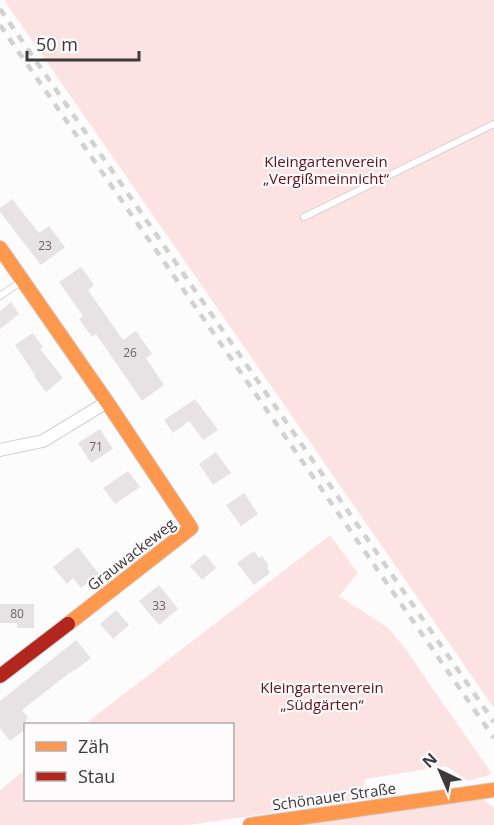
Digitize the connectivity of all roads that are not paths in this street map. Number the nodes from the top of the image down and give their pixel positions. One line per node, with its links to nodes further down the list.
1 (494, 124): 2 (lane)
2 (304, 217)
3 (0, 248): 4 (street, Grauwackeweg)
4 (22, 280): 5 (lane); 6 (street, Grauwackeweg)
5 (0, 296)
6 (107, 402): 7 (street); 8 (street, Grauwackeweg)
7 (0, 450)
8 (0, 676)
9 (494, 790): 10 (street, Schönauer Straße)
10 (250, 825)

